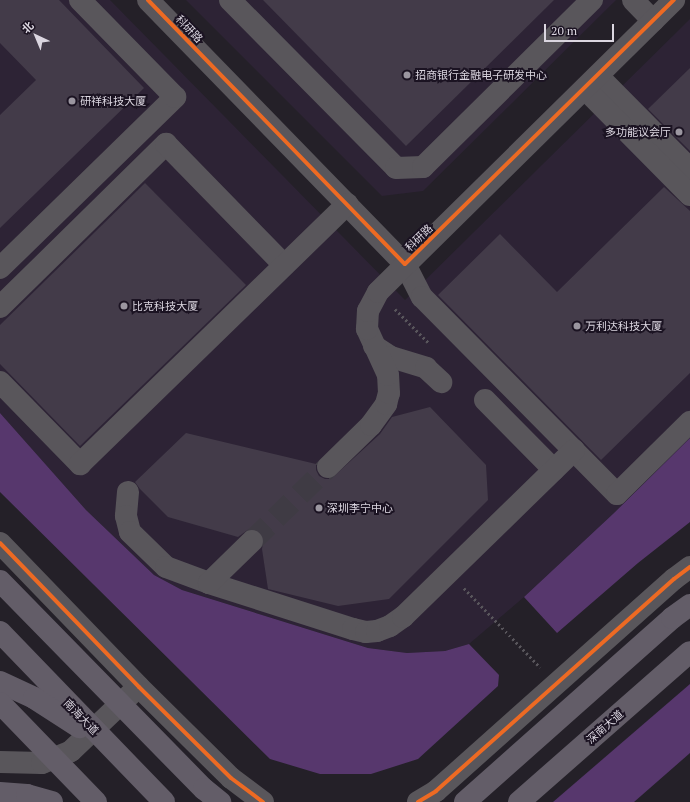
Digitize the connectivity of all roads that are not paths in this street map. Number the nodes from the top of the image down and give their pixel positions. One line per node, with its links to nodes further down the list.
1 (80, 0): 14 (street)
2 (148, 0): 11 (street, 科研路)
3 (230, 0): 4 (street)
4 (592, 0)
5 (633, 0): 7 (street)
6 (674, 0): 7 (street, 科研路)
7 (653, 21): 8 (street, 科研路)
8 (591, 82): 9 (street); 10 (street); 12 (street, 科研路)
9 (690, 169)
10 (690, 195)
11 (347, 204): 12 (street, 科研路); 13 (street)
12 (405, 264): 16 (street); 21 (street)
13 (284, 265): 15 (street); 17 (street)
14 (0, 268)
15 (0, 307)
16 (374, 346): 18 (street); 22 (street)
17 (0, 382)
18 (441, 382)
19 (485, 400): 23 (street)
20 (690, 422): 21 (street)
21 (574, 450): 23 (street)
22 (328, 467)
23 (554, 470): 29 (street)
24 (128, 492): 29 (street)
25 (252, 541): 29 (street)
26 (0, 543): 34 (street)
27 (690, 567): 44 (street)
28 (0, 581): 42 (main road)
29 (209, 583)
30 (690, 605): 45 (main road)
31 (0, 632): 36 (main road, 南海大道)
32 (690, 652): 46 (main road, 深南大道)
33 (0, 682): 36 (main road)
34 (139, 687): 37 (street); 43 (street)
35 (0, 703): 40 (main road)
36 (110, 748): 41 (main road, 南海大道)
37 (0, 762)
38 (0, 793): 39 (main road)
39 (52, 802)
40 (96, 802)
41 (164, 802)
42 (220, 802)
43 (263, 802)
44 (418, 802)
45 (465, 802)
46 (519, 802)

